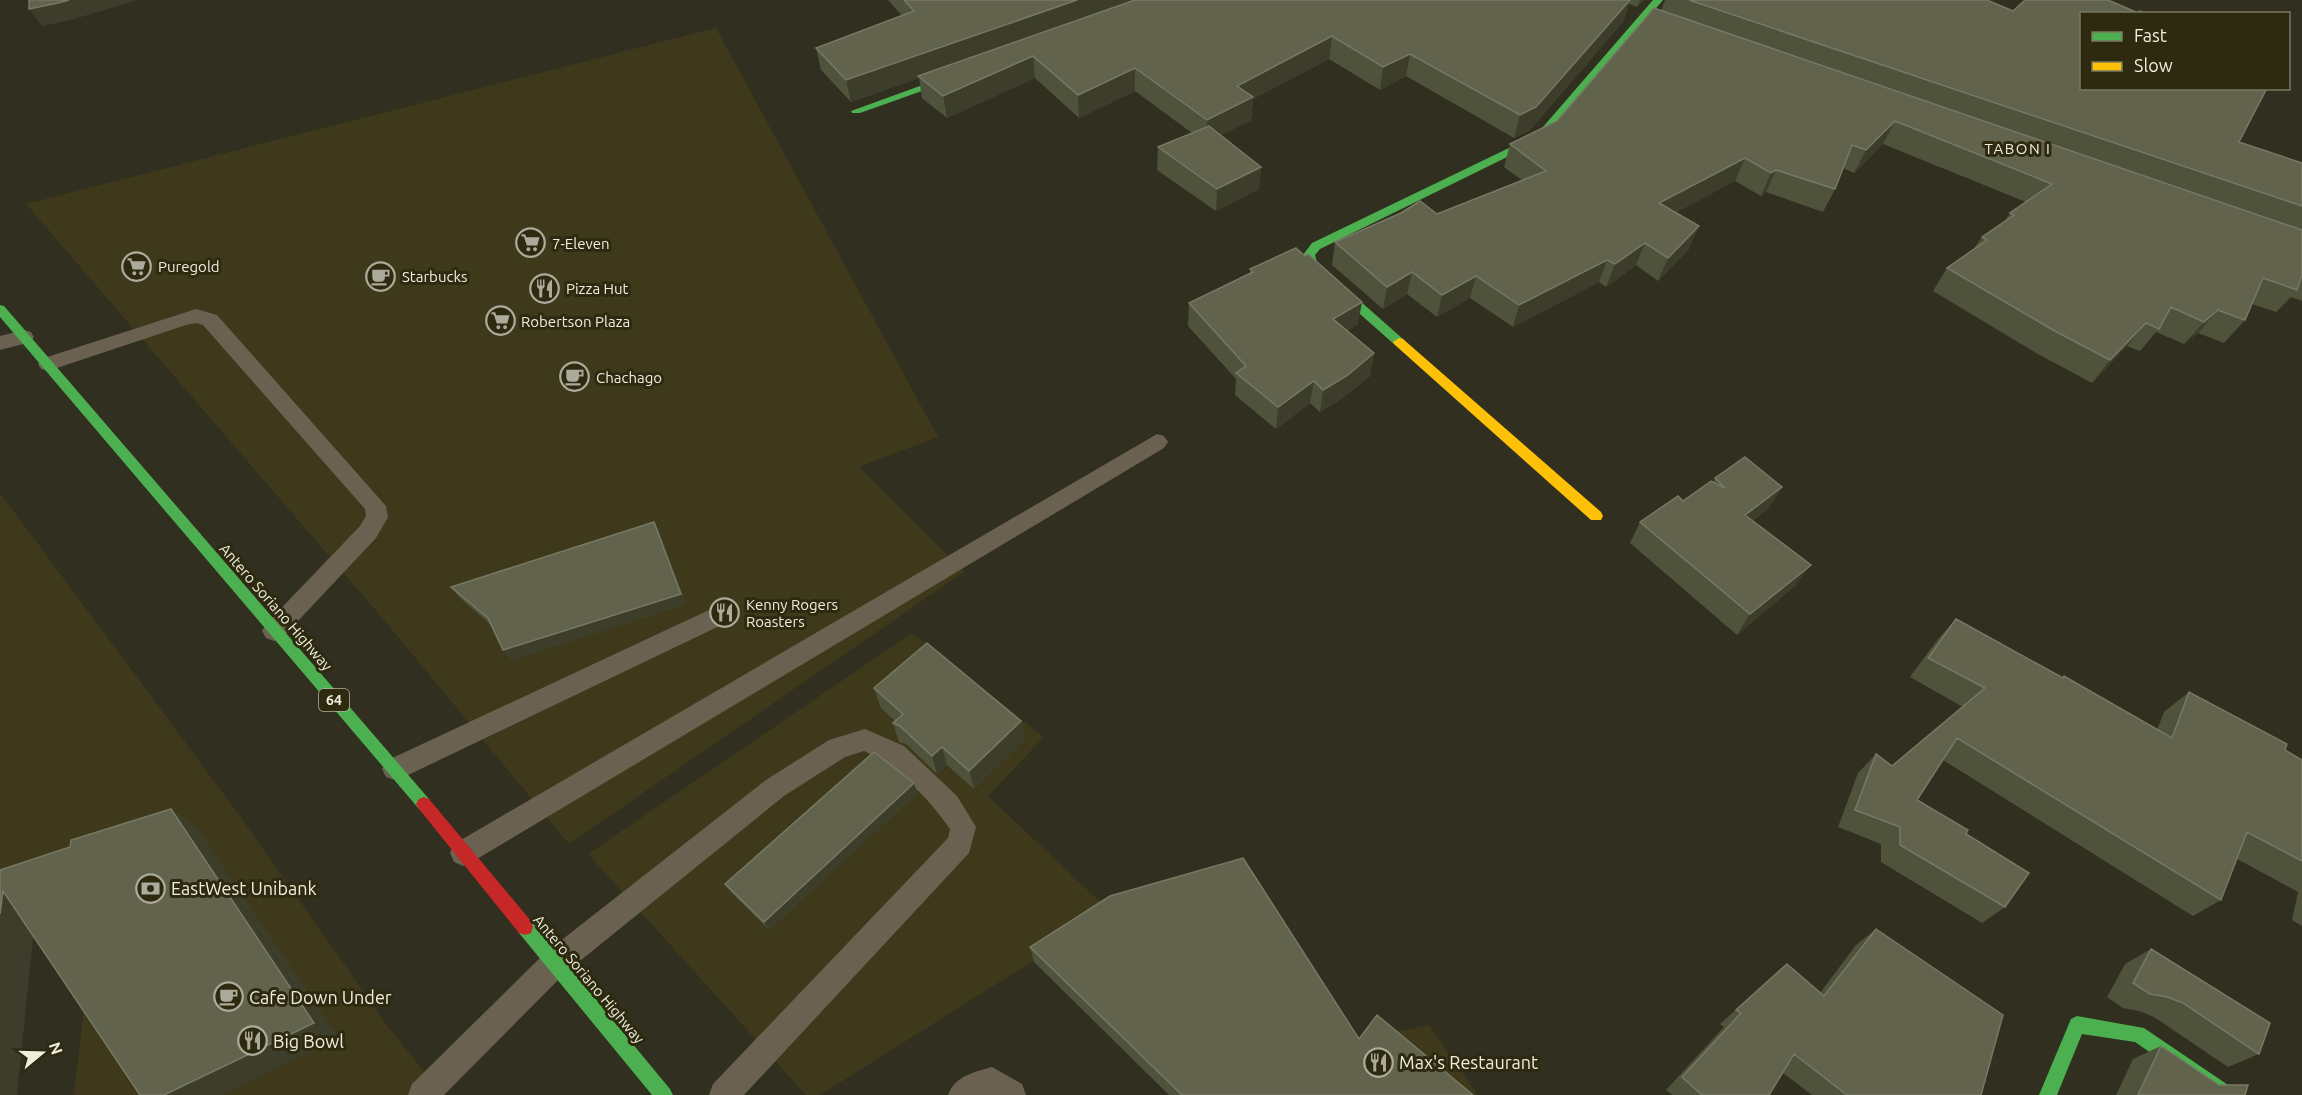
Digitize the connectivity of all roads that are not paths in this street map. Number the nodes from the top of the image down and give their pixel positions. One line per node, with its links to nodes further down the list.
1 (1658, 0): 9 (street)
2 (980, 67): 3 (street)
3 (856, 111)
4 (0, 309): 5 (street, Antero Soriano Highway / 64)
5 (24, 337): 6 (lane); 7 (street, Antero Soriano Highway / 64)
6 (0, 344)
7 (48, 364): 11 (street, Antero Soriano Highway / 64); 11 (lane)
8 (1157, 442): 13 (lane)
9 (1596, 516)
10 (724, 613): 12 (lane)
11 (274, 631): 12 (street, Antero Soriano Highway / 64)
12 (395, 769): 13 (street, Antero Soriano Highway / 64)
13 (463, 853): 14 (street, Antero Soriano Highway / 64)
14 (555, 963): 15 (lane); 16 (street, Antero Soriano Highway / 64); 17 (lane)
15 (423, 1095)
16 (664, 1095)
17 (724, 1095)
18 (963, 1095): 19 (lane)
19 (1011, 1095)
20 (2048, 1095): 21 (street)
21 (2228, 1095)

